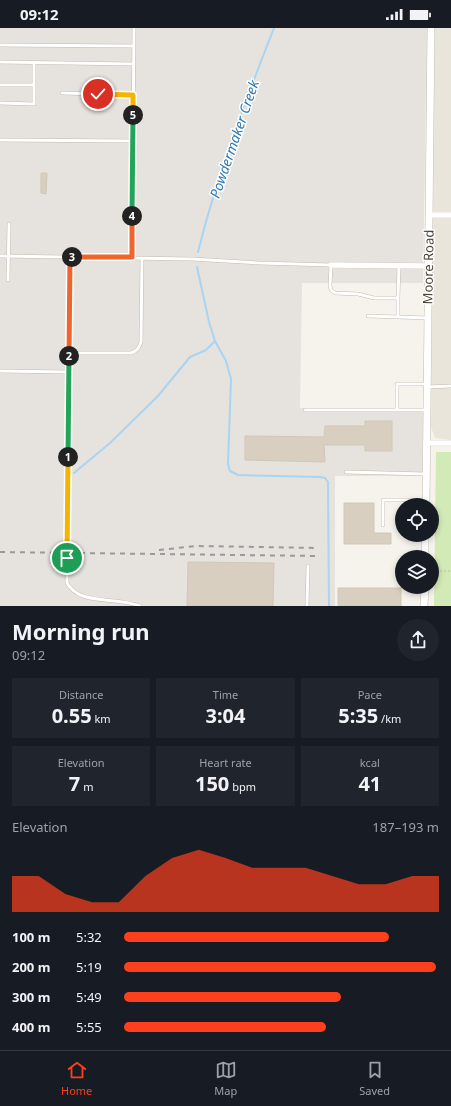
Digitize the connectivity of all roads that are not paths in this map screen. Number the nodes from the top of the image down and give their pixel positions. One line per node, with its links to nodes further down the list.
1 (134, 28): 4 (lane)
2 (431, 28): 15 (street, Moore Road)
3 (0, 45): 4 (lane)
4 (134, 46): 7 (lane)
5 (0, 62): 6 (lane)
6 (34, 62): 7 (lane); 9 (lane)
7 (134, 64): 11 (lane)
8 (0, 85): 9 (lane)
9 (34, 85): 12 (lane)
10 (62, 93): 11 (lane)
11 (133, 95): 14 (lane)
12 (0, 103)
13 (0, 140): 14 (lane)
14 (133, 141): 20 (lane)
15 (429, 214): 16 (street); 25 (street, Moore Road)
16 (451, 215)
17 (9, 224): 19 (lane)
18 (0, 256): 19 (lane)
19 (9, 256): 21 (lane); 26 (lane)
20 (132, 257): 21 (lane); 22 (lane)
21 (70, 258): 31 (lane)
22 (142, 258): 23 (lane); 31 (lane)
23 (331, 265): 24 (street); 27 (lane)
24 (398, 266): 25 (street); 27 (lane)
25 (428, 266): 30 (street, Moore Road)
26 (8, 280)
27 (398, 298): 29 (lane)
28 (368, 316): 29 (lane)
29 (398, 317): 30 (lane)
30 (428, 318): 34 (street, Moore Road)
31 (69, 353): 33 (lane)
32 (0, 371): 33 (lane)
33 (69, 372): 48 (lane)
34 (427, 386): 35 (lane); 37 (lane); 38 (street, Moore Road)
35 (451, 386)
36 (305, 410): 37 (lane)
37 (397, 410): 38 (lane)
38 (427, 410): 39 (street, Moore Road)
39 (426, 443): 40 (street); 42 (street, Moore Road)
40 (451, 443)
41 (346, 472): 42 (lane)
42 (426, 474): 43 (street, Moore Road)
43 (426, 498)
44 (395, 501): 45 (lane)
45 (383, 525)
46 (308, 566): 51 (lane)
47 (425, 594): 52 (street)
48 (84, 601)
49 (89, 602): 50 (lane)
50 (140, 606)
51 (307, 606)
52 (424, 606)

